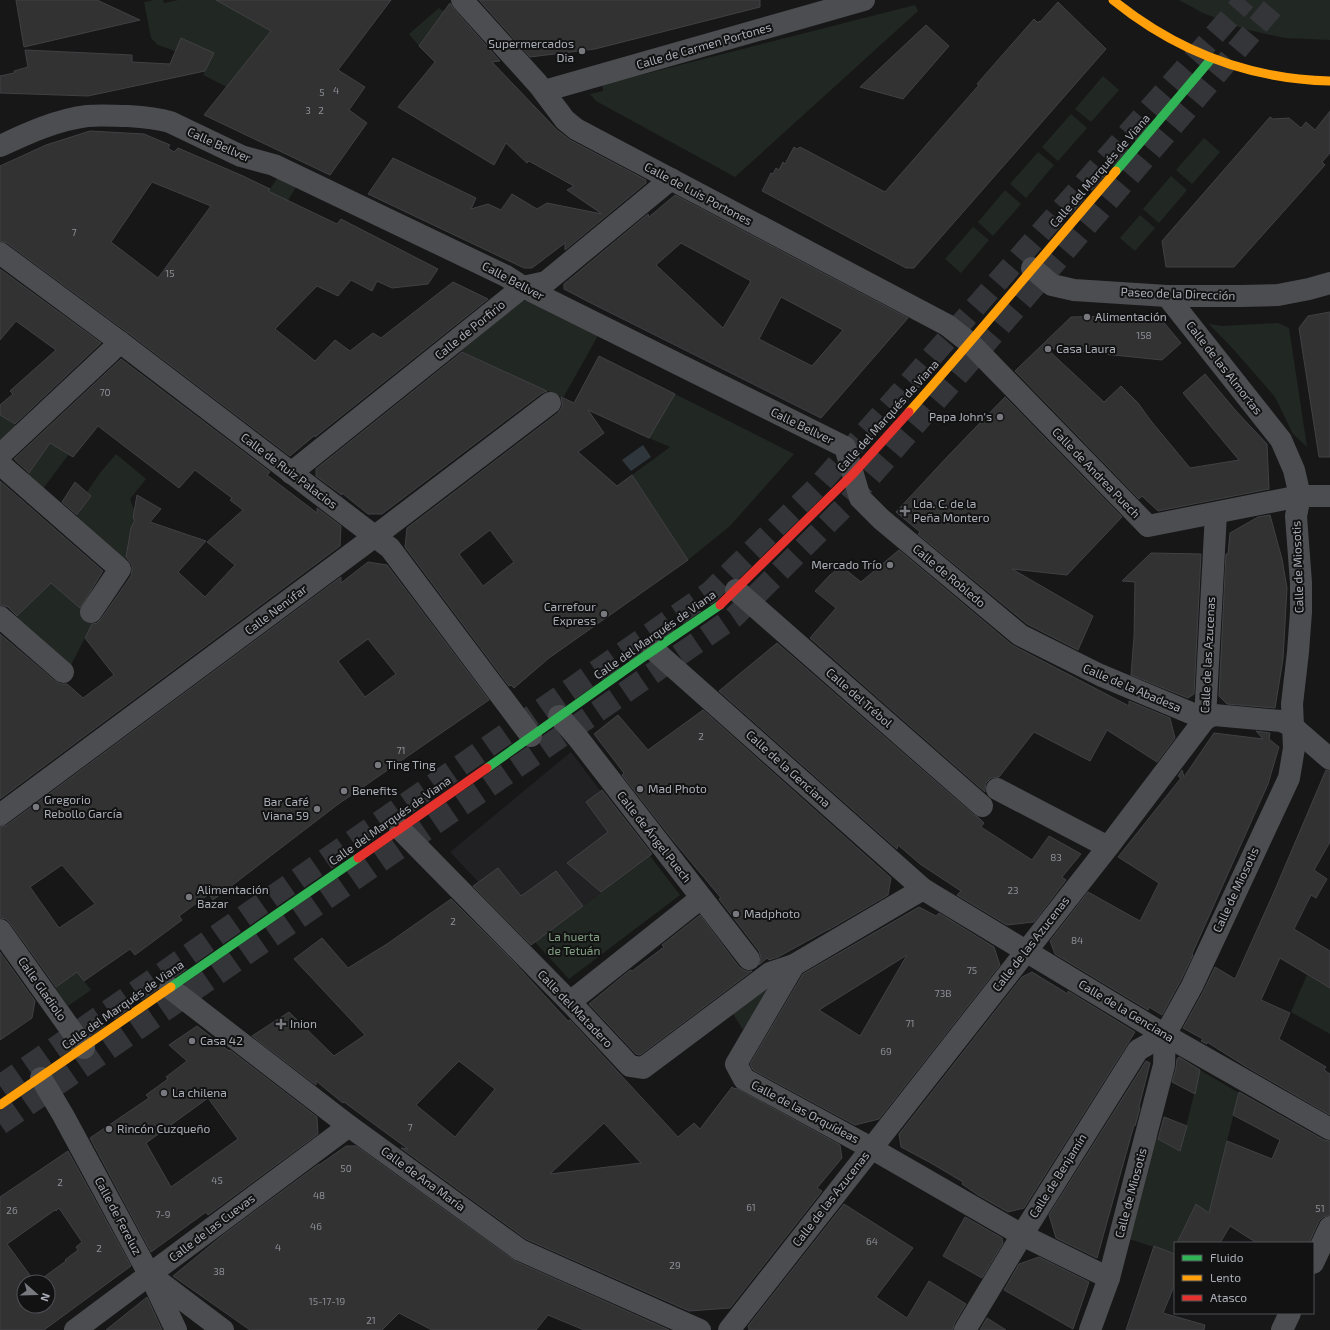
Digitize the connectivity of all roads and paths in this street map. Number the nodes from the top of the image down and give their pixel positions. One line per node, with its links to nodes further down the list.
1 (462, 0): 6 (street, Calle de Luis Portones)
2 (864, 0): 6 (street, Calle de Carmen Portones)
3 (1113, 0): 4 (street)
4 (1212, 58): 5 (street); 10 (street, Calle del Marqués de Viana)
5 (1330, 81)
6 (544, 91): 8 (street, Calle de Luis Portones)
7 (0, 146): 12 (street, Calle Bellver)
8 (671, 179): 12 (street, Calle de Porfirio); 15 (street, Calle de Luis Portones)
9 (0, 253): 14 (street, Calle de Ruiz Palacios)
10 (1032, 268): 13 (street, Paseo de la Dirección); 15 (street, Calle del Marqués de Viana)
11 (1330, 283): 13 (street, Paseo de la Dirección)
12 (523, 287): 20 (street, Calle de Porfirio); 21 (street, Calle Bellver)
13 (1168, 296): 17 (street, Calle de las Almortas)
14 (120, 342): 18 (street); 20 (street, Calle de Ruiz Palacios)
15 (970, 343): 21 (street, Calle del Marqués de Viana); 25 (street, Calle de Andrea Puech)
16 (550, 403): 26 (street, Calle Nenúfar)
17 (1281, 440): 22 (street, Calle de Miosotis)
18 (0, 455)
19 (0, 464): 28 (street)
20 (291, 473): 26 (street, Calle de Ruiz Palacios)
21 (852, 475): 27 (street, Calle del Marqués de Viana); 31 (street, Calle de Robledo)
22 (1300, 496): 23 (street, Calle de Andrea Puech); 24 (street); 25 (street, Calle de Andrea Puech); 35 (street, Calle de Miosotis)
23 (1330, 496)
24 (1330, 509)
25 (1216, 513): 34 (street, Calle de las Azucenas)
26 (374, 537): 36 (street, Calle de Ruiz Palacios); 40 (street, Calle Nenúfar)
27 (736, 590): 30 (street, Calle del Marqués de Viana); 39 (street, Calle del Trébol)
28 (91, 612)
29 (0, 617): 32 (street)
30 (654, 650): 33 (street, Calle del Marqués de Viana); 43 (street, Calle de la Genciana)
31 (1065, 658): 34 (street, Calle de la Abadesa)
32 (63, 672)
33 (559, 716): 36 (street, Calle del Marqués de Viana); 44 (street, Calle de Ángel Puech)
34 (1205, 719): 35 (street); 42 (street, Calle de las Azucenas)
35 (1292, 726): 37 (street); 51 (street, Calle de Miosotis)
36 (531, 736): 41 (street, Calle del Marqués de Viana)
37 (1330, 759)
38 (997, 789): 42 (street)
39 (982, 806)
40 (0, 815)
41 (400, 829): 49 (street, Calle del Marqués de Viana); 50 (street, Calle del Matadero)
42 (1108, 847): 46 (street, Calle de las Azucenas)
43 (924, 889): 46 (street, Calle de la Genciana); 48 (street)
44 (701, 898): 47 (street, Calle de Ángel Puech); 50 (street)
45 (0, 930): 52 (street, Calle Gladiolo)
46 (1026, 951): 51 (street, Calle de la Genciana); 57 (street, Calle de las Azucenas)
47 (749, 959)
48 (794, 965): 50 (street, Calle del Matadero); 57 (street, Calle de las Orquídeas)
49 (170, 988): 52 (street, Calle del Marqués de Viana); 55 (street, Calle de Ana María)
50 (570, 1002)
51 (1165, 1034): 56 (street, Calle de la Genciana); 59 (street, Calle de Benjamín); 62 (street, Calle de Miosotis)
52 (84, 1048): 53 (street, Calle del Marqués de Viana)
53 (41, 1078): 54 (street, Calle del Marqués de Viana); 61 (street, Calle de Fereluz)
54 (0, 1105)
55 (349, 1126): 61 (street, Calle de las Cuevas); 67 (street, Calle de Ana María)
56 (1330, 1129)
57 (871, 1148): 59 (street, Calle de las Orquídeas); 68 (street, Calle de las Azucenas)
58 (1330, 1227): 60 (street)
59 (1022, 1235): 62 (street, Calle de las Orquídeas); 69 (street, Calle de Benjamín)
60 (1314, 1261)
61 (149, 1274): 64 (street, Calle de las Cuevas); 65 (street); 66 (street, Calle de Fereluz)
62 (1109, 1278): 70 (street, Calle de Miosotis)
63 (1290, 1314): 71 (street)
64 (76, 1330)
65 (176, 1330)
66 (223, 1330)
67 (700, 1330)
68 (729, 1330)
69 (965, 1330)
70 (1090, 1330)
71 (1282, 1330)

